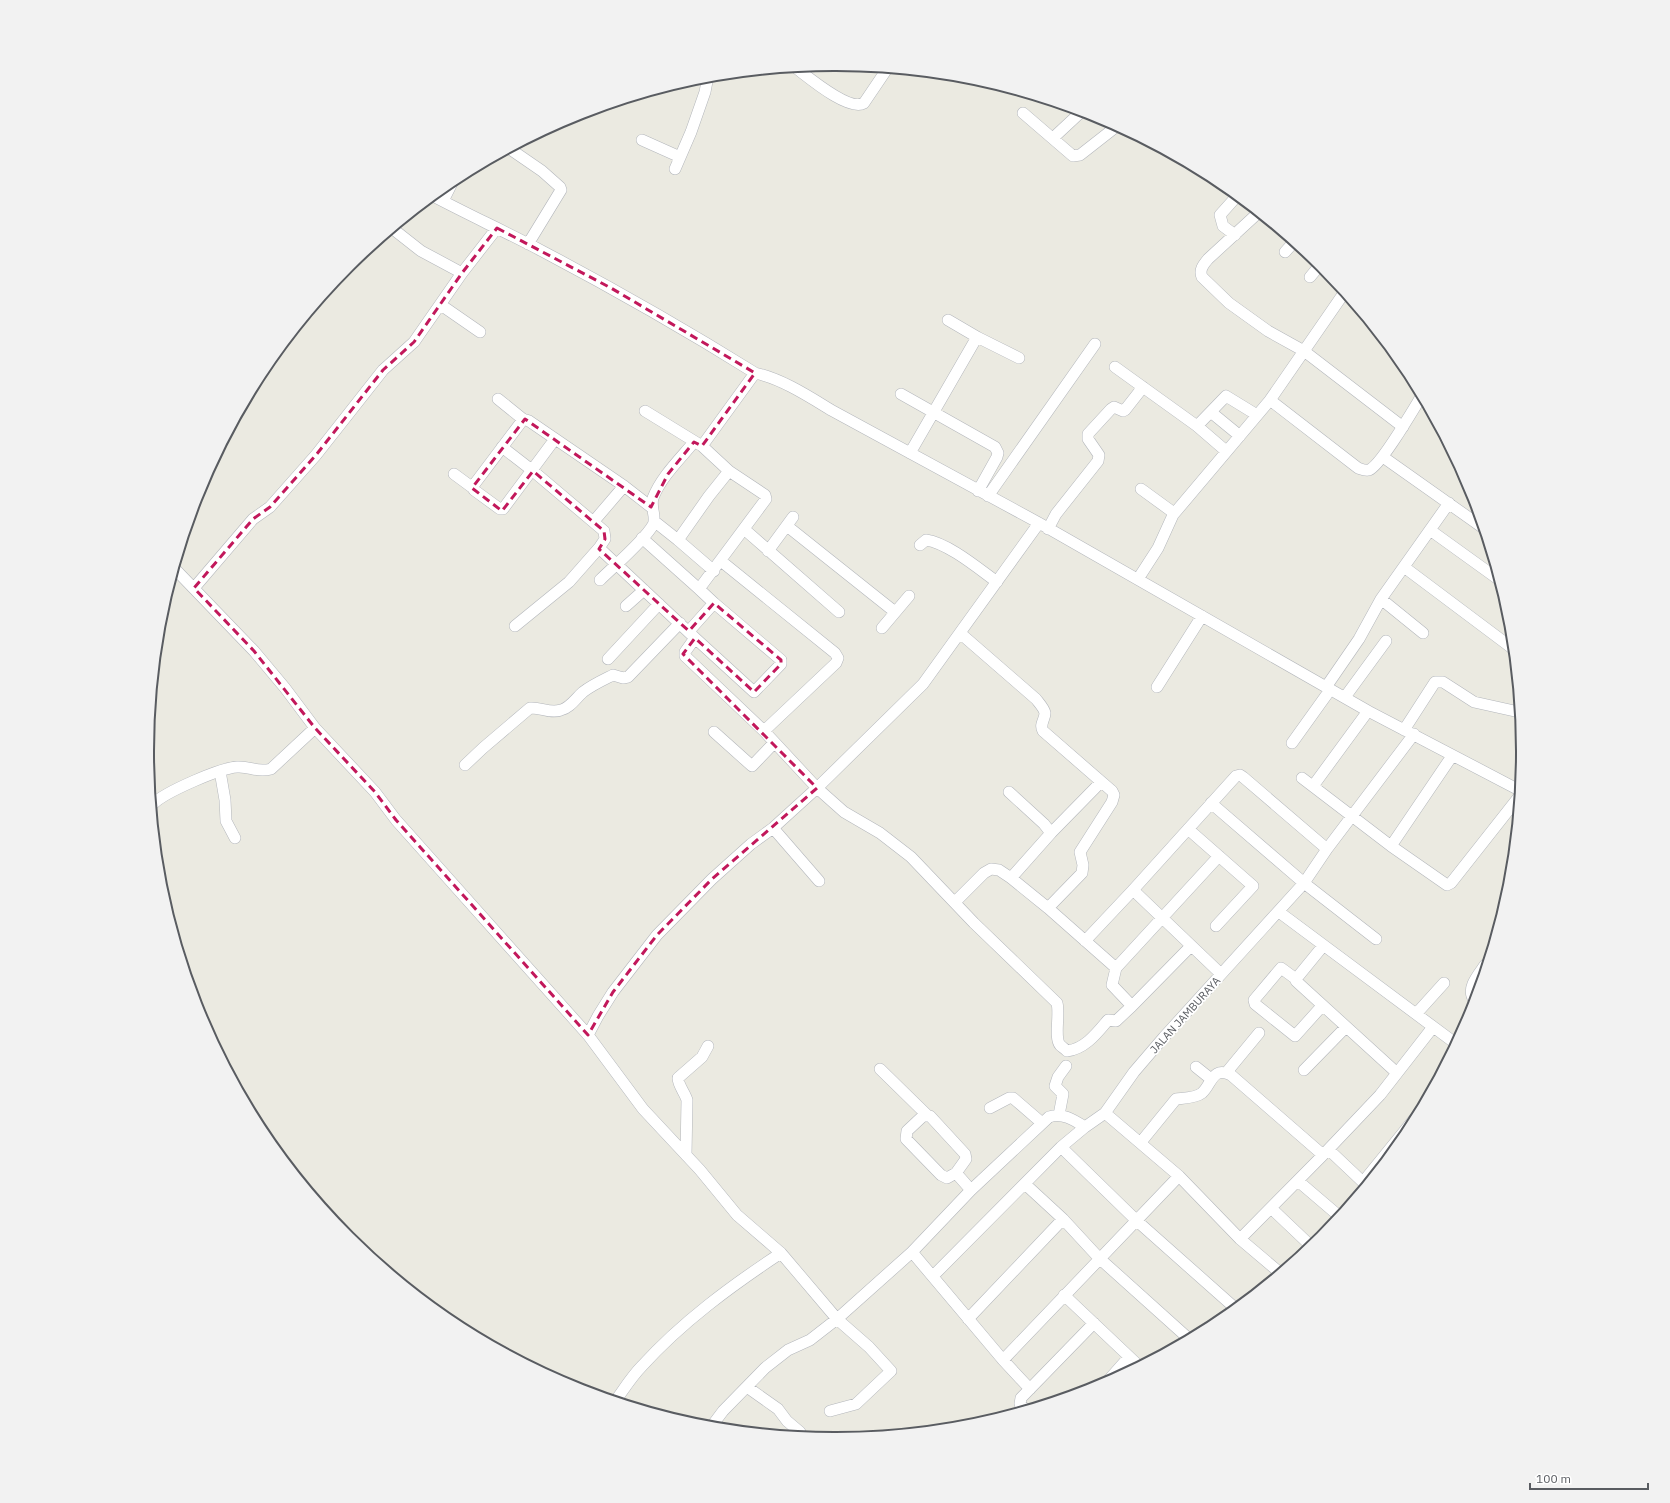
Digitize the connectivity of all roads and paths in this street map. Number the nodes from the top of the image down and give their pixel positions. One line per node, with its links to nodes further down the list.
1 (801, 72): 2 (street)
2 (885, 73)
3 (707, 83): 10 (street)
4 (1024, 112): 7 (street)
5 (1077, 116): 7 (street)
6 (1111, 130): 7 (street)
7 (1053, 138)
8 (642, 140): 10 (street)
9 (514, 152): 18 (street)
10 (680, 157): 11 (street)
11 (674, 169)
12 (438, 199): 15 (street)
13 (1233, 200): 17 (street)
14 (1254, 216): 17 (street)
15 (498, 228): 18 (street); 22 (street)
16 (396, 232): 22 (street)
17 (1235, 235): 30 (street)
18 (528, 244): 33 (street)
19 (1290, 246): 20 (street)
20 (1285, 252)
21 (1316, 270): 23 (street)
22 (462, 273): 25 (street)
23 (1310, 277)
24 (1343, 298): 30 (street)
25 (441, 305): 27 (street); 83 (street)
26 (948, 320): 28 (street)
27 (480, 332)
28 (977, 337): 31 (street); 40 (street)
29 (1095, 344): 59 (street)
30 (1304, 351): 37 (street); 45 (street)
31 (1020, 358)
32 (1115, 367): 34 (street)
33 (755, 373): 48 (street); 51 (street)
34 (1143, 387): 44 (street); 66 (street)
35 (901, 394): 40 (street)
36 (498, 399): 43 (street)
37 (1270, 400): 42 (street); 52 (street)
38 (1418, 402): 45 (street)
39 (645, 411): 48 (street)
40 (934, 413): 51 (street); 59 (street)
41 (1212, 413): 42 (street); 44 (street); 46 (street)
42 (1257, 415): 46 (street)
43 (524, 420): 47 (street); 49 (street)
44 (1197, 426): 50 (street)
45 (1403, 427): 52 (street)
46 (1240, 436): 50 (street)
47 (555, 439): 53 (street); 56 (street)
48 (698, 444): 54 (street); 61 (street)
49 (502, 447): 53 (street); 57 (street)
50 (1226, 451): 62 (street)
51 (910, 453): 59 (street)
52 (1383, 457): 60 (street)
53 (533, 471): 57 (street); 63 (street)
54 (729, 471): 67 (street); 70 (street)
55 (454, 474): 57 (street)
56 (624, 486): 61 (street); 63 (street)
57 (473, 488)
58 (1141, 489): 62 (street)
59 (983, 493): 66 (street)
60 (1449, 503): 65 (street); 68 (street)
61 (651, 507): 64 (street)
62 (1174, 513): 80 (street)
63 (594, 521): 72 (street)
64 (654, 521): 69 (street); 70 (street)
65 (1475, 522)
66 (1044, 526): 80 (street); 82 (street)
67 (744, 529): 73 (street); 74 (street)
68 (1430, 530): 76 (street); 79 (street)
69 (642, 538): 75 (street); 84 (street)
70 (678, 540): 77 (street)
71 (920, 545): 82 (street)
72 (599, 548): 75 (street); 95 (street)
73 (768, 552): 91 (street); 92 (street)
74 (721, 560): 77 (street); 109 (street)
75 (616, 564): 81 (street); 85 (street)
76 (1404, 567): 87 (street); 101 (street)
77 (714, 571): 84 (street)
78 (179, 573): 83 (street)
79 (1492, 575)
80 (1138, 579): 93 (street)
81 (600, 580)
82 (996, 582): 97 (street)
83 (194, 588): 108 (street)
84 (699, 589): 88 (street)
85 (644, 590): 89 (street); 90 (street)
86 (909, 596): 92 (street)
87 (1381, 599): 98 (street); 104 (street)
88 (714, 603): 99 (street); 99 (street)
89 (659, 604): 94 (street); 102 (street)
90 (626, 606)
91 (839, 612)
92 (895, 612): 96 (street)
93 (1202, 616): 103 (street); 104 (street)
94 (680, 623): 99 (street); 115 (street)
95 (515, 626)
96 (882, 628)
97 (960, 633): 118 (street); 121 (street)
98 (1423, 633)
99 (692, 634): 109 (street)
100 (1386, 641): 105 (street)
101 (1507, 644)
102 (608, 659)
103 (1157, 687)
104 (1328, 688): 105 (street); 113 (street)
105 (1345, 697): 106 (street)
106 (1368, 710): 111 (street); 119 (street)
107 (1514, 711): 111 (street, JALAN JAMBURAYA)
108 (315, 728): 116 (street); 159 (street)
109 (764, 731): 112 (street)
110 (714, 732): 112 (street)
111 (1409, 732): 114 (street); 126 (street, JALAN JAMBURAYA)
112 (774, 743): 121 (street)
113 (1292, 743)
114 (1452, 756): 120 (street); 131 (street)
115 (465, 765)
116 (220, 771): 123 (street); 130 (street)
117 (1302, 778): 119 (street)
118 (1101, 782): 129 (street); 139 (street)
119 (1313, 786): 126 (street)
120 (1514, 787)
121 (817, 788): 127 (street); 138 (street)
122 (1009, 792): 129 (street)
123 (156, 801)
124 (1211, 803): 128 (street); 132 (street); 136 (street)
125 (1513, 804): 131 (street)
126 (1351, 817): 131 (street); 132 (street, JALAN JAMBURAYA)
127 (773, 828): 135 (street); 159 (street)
128 (1188, 829): 133 (street); 137 (street)
129 (1051, 833): 134 (street)
130 (236, 838)
131 (1391, 846)
132 (1327, 849): 136 (street, JALAN JAMBURAYA)
133 (1219, 856): 141 (street); 142 (street)
134 (1011, 878): 138 (street); 139 (street)
135 (820, 881)
136 (1304, 884): 140 (street, JALAN JAMBURAYA); 143 (street)
137 (1133, 890): 141 (street); 144 (street)
138 (955, 902): 153 (street)
139 (1048, 908): 144 (street)
140 (1279, 912): 146 (street); 148 (street, JALAN JAMBURAYA)
141 (1161, 919): 145 (street); 147 (street)
142 (1216, 926)
143 (1376, 939)
144 (1085, 941): 147 (street)
145 (1191, 946): 148 (street); 153 (street)
146 (1323, 946): 150 (street); 155 (street)
147 (1116, 968): 153 (street)
148 (1221, 974): 170 (street, JALAN JAMBURAYA)
149 (1477, 976): 152 (street)
150 (1296, 979): 154 (street); 154 (street)
151 (1444, 983): 155 (street)
152 (1473, 988)
153 (1132, 1006)
154 (1322, 1006): 156 (street)
155 (1416, 1014): 157 (street)
156 (1346, 1027): 165 (street); 167 (street)
157 (1432, 1027): 160 (street); 167 (street)
158 (1259, 1033): 166 (street)
159 (588, 1036): 178 (street)
160 (1451, 1040)
161 (708, 1046): 178 (street)
162 (1066, 1066): 172 (street)
163 (1196, 1067): 168 (street)
164 (880, 1069): 171 (street)
165 (1304, 1070)
166 (1226, 1073): 168 (street); 177 (street)
167 (1397, 1073): 177 (street)
168 (1211, 1080): 175 (street)
169 (990, 1108): 173 (street)
170 (1106, 1113): 174 (street); 175 (street)
171 (927, 1115): 179 (street); 179 (street)
172 (1059, 1115): 173 (street); 174 (street)
173 (1042, 1123): 184 (street)
174 (1084, 1127): 176 (street)
175 (1143, 1144): 180 (street)
176 (1062, 1147): 183 (street); 188 (street)
177 (1326, 1152): 181 (street); 182 (street)
178 (686, 1155): 192 (street)
179 (956, 1173): 184 (street)
180 (1179, 1176): 188 (street); 189 (street)
181 (1298, 1181): 185 (street); 186 (street)
182 (1362, 1182)
183 (1026, 1184): 187 (street); 195 (street)
184 (971, 1190): 191 (street)
185 (1271, 1208): 189 (street); 190 (street)
186 (1335, 1213)
187 (1063, 1219): 193 (street); 199 (street)
188 (1136, 1221): 193 (street); 197 (street)
189 (1240, 1239): 194 (street)
190 (1307, 1242)
191 (912, 1252): 195 (street); 198 (street)
192 (781, 1253): 198 (street); 208 (street)
193 (1099, 1258): 196 (street); 201 (street)
194 (1276, 1269)
195 (932, 1276): 199 (street)
196 (1064, 1295): 200 (street); 203 (street)
197 (1231, 1304)
198 (837, 1318): 206 (street); 210 (street)
199 (968, 1319): 203 (street)
200 (1094, 1323): 202 (street); 207 (street)
201 (1185, 1335)
202 (1129, 1357): 204 (street); 205 (street)
203 (1003, 1360): 207 (street)
204 (1135, 1362)
205 (1117, 1370)
206 (747, 1387): 211 (street); 212 (street)
207 (1030, 1389): 209 (street)
208 (618, 1397)
209 (1023, 1405)
210 (830, 1411)
211 (715, 1421)
212 (799, 1431)

